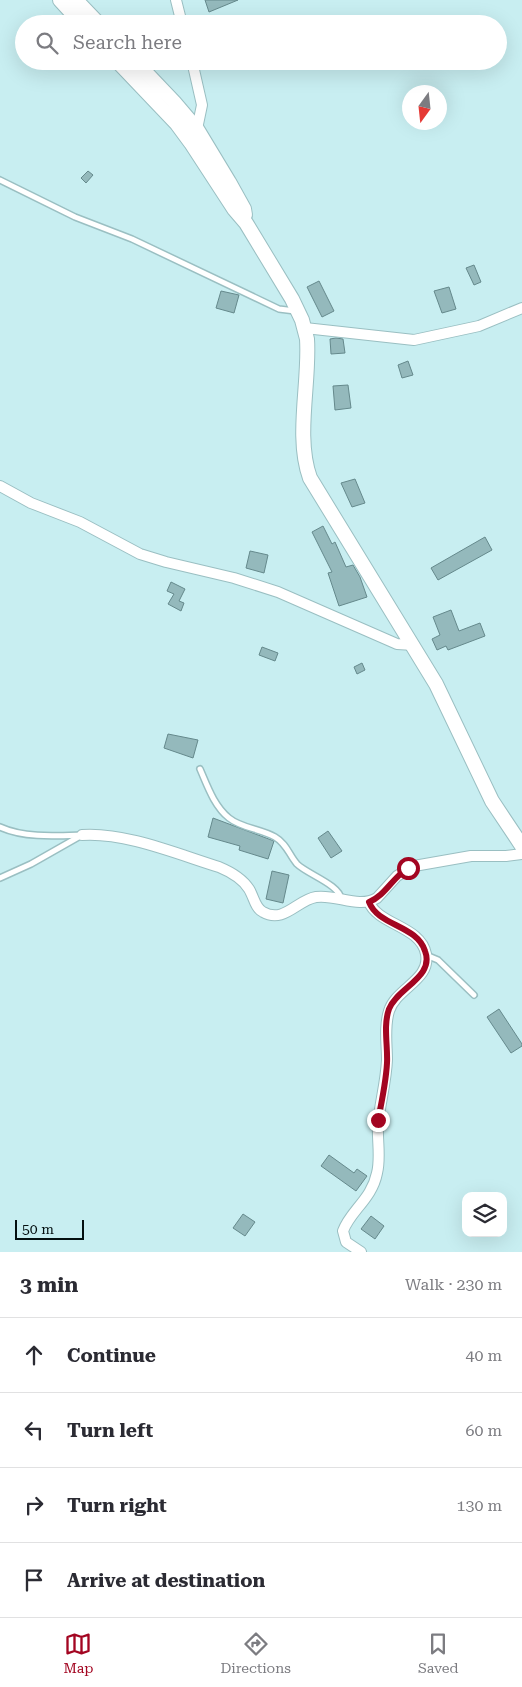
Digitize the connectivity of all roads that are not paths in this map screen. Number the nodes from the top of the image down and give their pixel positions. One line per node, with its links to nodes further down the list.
1 (60, 0): 4 (street)
2 (76, 0): 5 (street)
3 (176, 0): 6 (street)
4 (74, 15)
5 (90, 15)
6 (180, 15)
7 (126, 70): 12 (street)
8 (143, 70): 10 (street)
9 (194, 70): 10 (street)
10 (197, 129): 12 (street)
11 (0, 180): 14 (lane)
12 (246, 223): 14 (street)
13 (522, 308): 15 (street)
14 (298, 310): 15 (street)
15 (305, 328): 17 (street)
16 (0, 486): 17 (street)
17 (414, 645): 21 (street)
18 (200, 768): 24 (lane)
19 (0, 827): 20 (lane)
20 (82, 835): 23 (lane); 24 (street)
21 (522, 846)
22 (522, 854): 25 (street)
23 (0, 878)
24 (341, 899): 25 (street)
25 (369, 902): 26 (street)
26 (426, 955): 27 (lane); 28 (street)
27 (474, 994)
28 (360, 1252)

